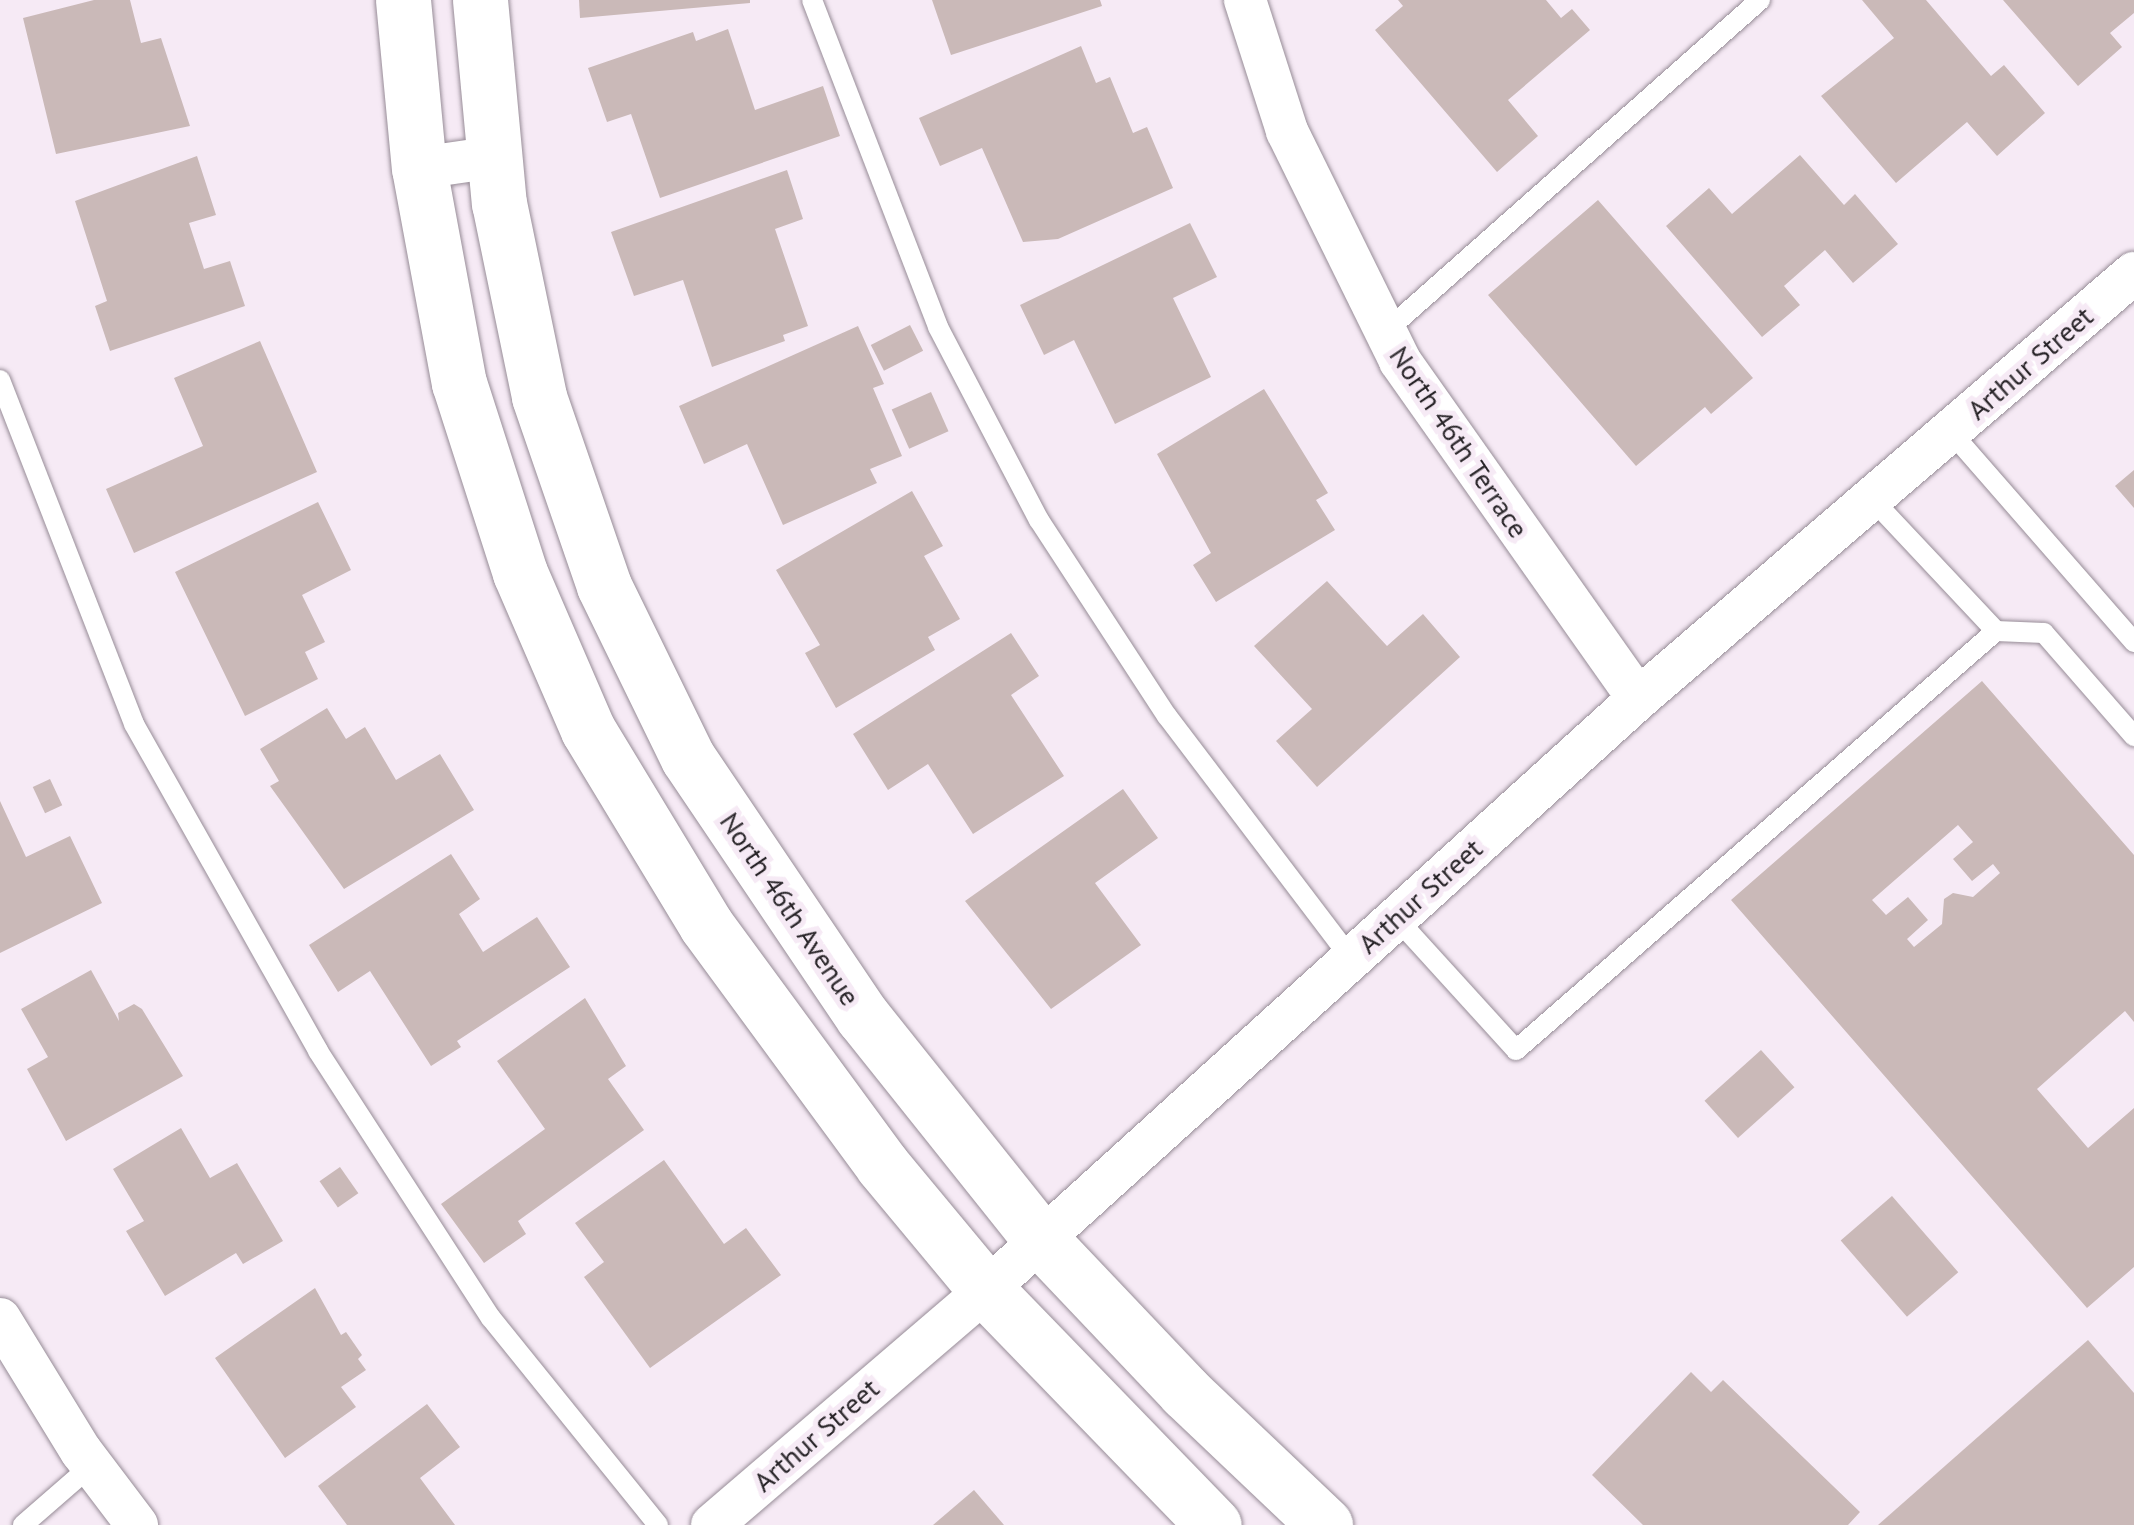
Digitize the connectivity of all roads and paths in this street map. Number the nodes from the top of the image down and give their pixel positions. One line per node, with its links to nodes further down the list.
1 (403, 0): 7 (street)
2 (480, 0): 6 (street, North 46th Avenue)
3 (812, 0): 18 (lane)
4 (1244, 0): 9 (street, North 46th Terrace)
5 (1760, 0): 9 (lane)
6 (495, 157): 7 (street); 19 (street, North 46th Avenue)
7 (419, 168): 20 (street)
8 (2134, 273): 11 (street, Arthur Street)
9 (1385, 332): 15 (street, North 46th Terrace)
10 (0, 380): 25 (lane)
11 (1950, 431): 12 (street, Arthur Street); 14 (lane)
12 (1872, 498): 13 (lane); 15 (street, Arthur Street)
13 (1996, 631): 16 (lane); 17 (lane)
14 (2134, 642)
15 (1638, 699): 17 (street, Arthur Street)
16 (2134, 736)
17 (1396, 918): 18 (street, Arthur Street)
18 (1351, 958): 19 (street, Arthur Street)
19 (1040, 1240): 20 (street, Arthur Street); 28 (street, North 46th Avenue)
20 (986, 1290): 26 (street, Arthur Street); 27 (street)
21 (0, 1319): 22 (street)
22 (92, 1465): 23 (lane); 24 (street)
23 (24, 1525)
24 (137, 1525)
25 (658, 1525)
26 (712, 1525)
27 (1214, 1525)
28 (1325, 1525)

